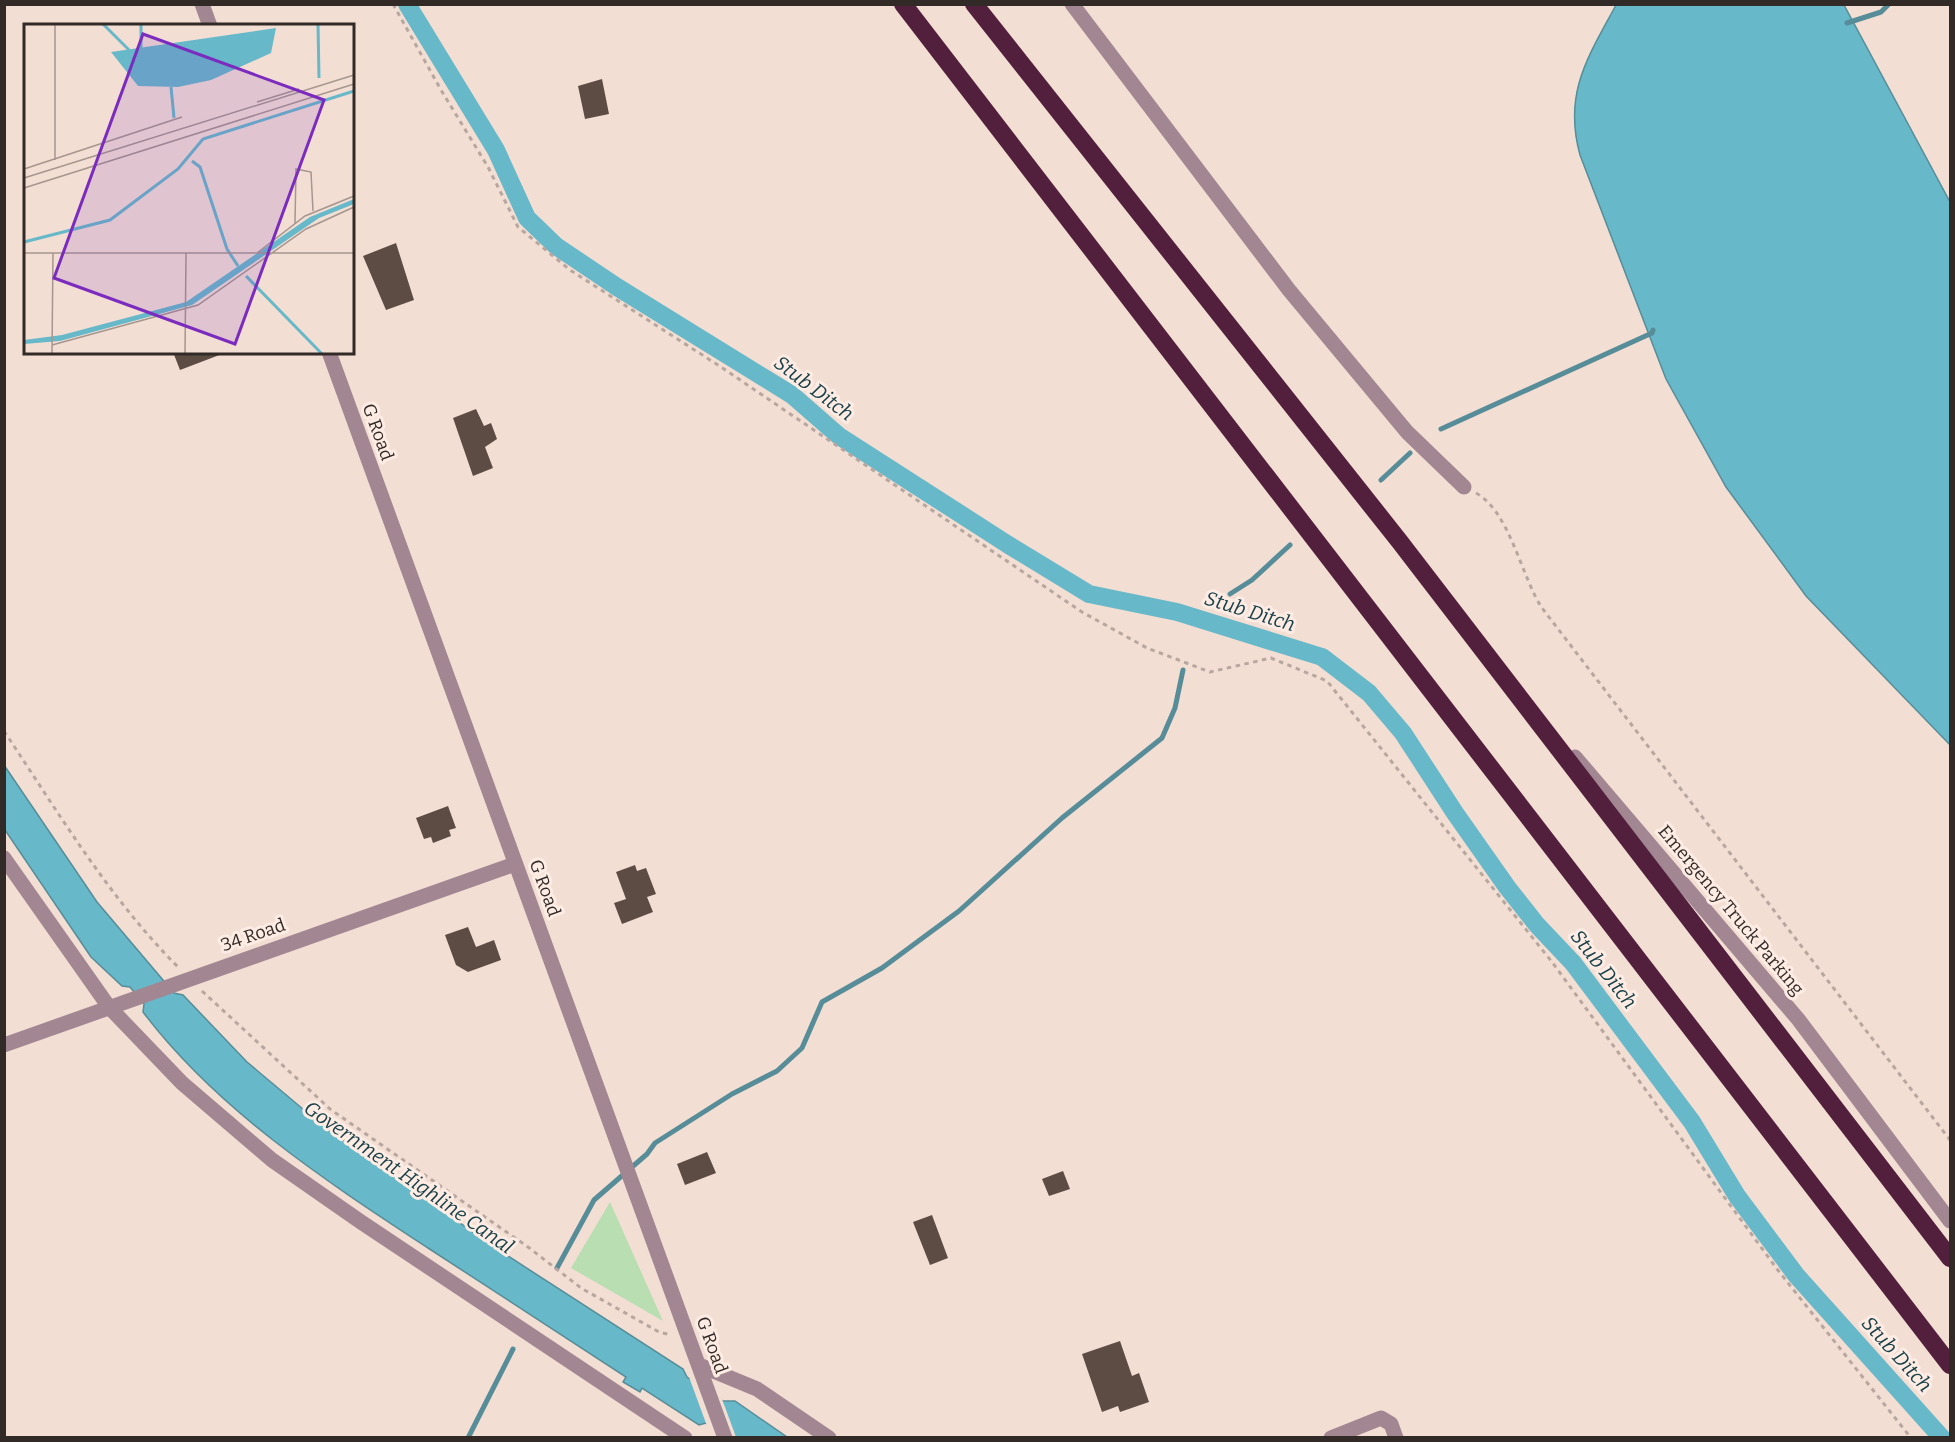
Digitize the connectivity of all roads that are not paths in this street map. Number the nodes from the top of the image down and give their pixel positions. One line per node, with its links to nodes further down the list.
1 (202, 4): 5 (street)
2 (903, 4): 16 (highway)
3 (974, 4): 8 (highway)
4 (1072, 4): 7 (street)
5 (209, 24)
6 (330, 354): 10 (street, G Road)
7 (1464, 487)
8 (1470, 633): 13 (street, Emergency Truck Parking); 14 (highway)
9 (4, 858): 11 (street)
10 (515, 864): 11 (street, 34 Road); 15 (street, G Road)
11 (109, 1007): 12 (street, 34 Road); 17 (street)
12 (4, 1045)
13 (1950, 1221)
14 (1950, 1258)
15 (699, 1365): 18 (street, G Road); 19 (street)
16 (1950, 1365)
17 (685, 1437)
18 (725, 1437)
19 (829, 1437)
20 (1331, 1437): 21 (street)
21 (1396, 1437)

